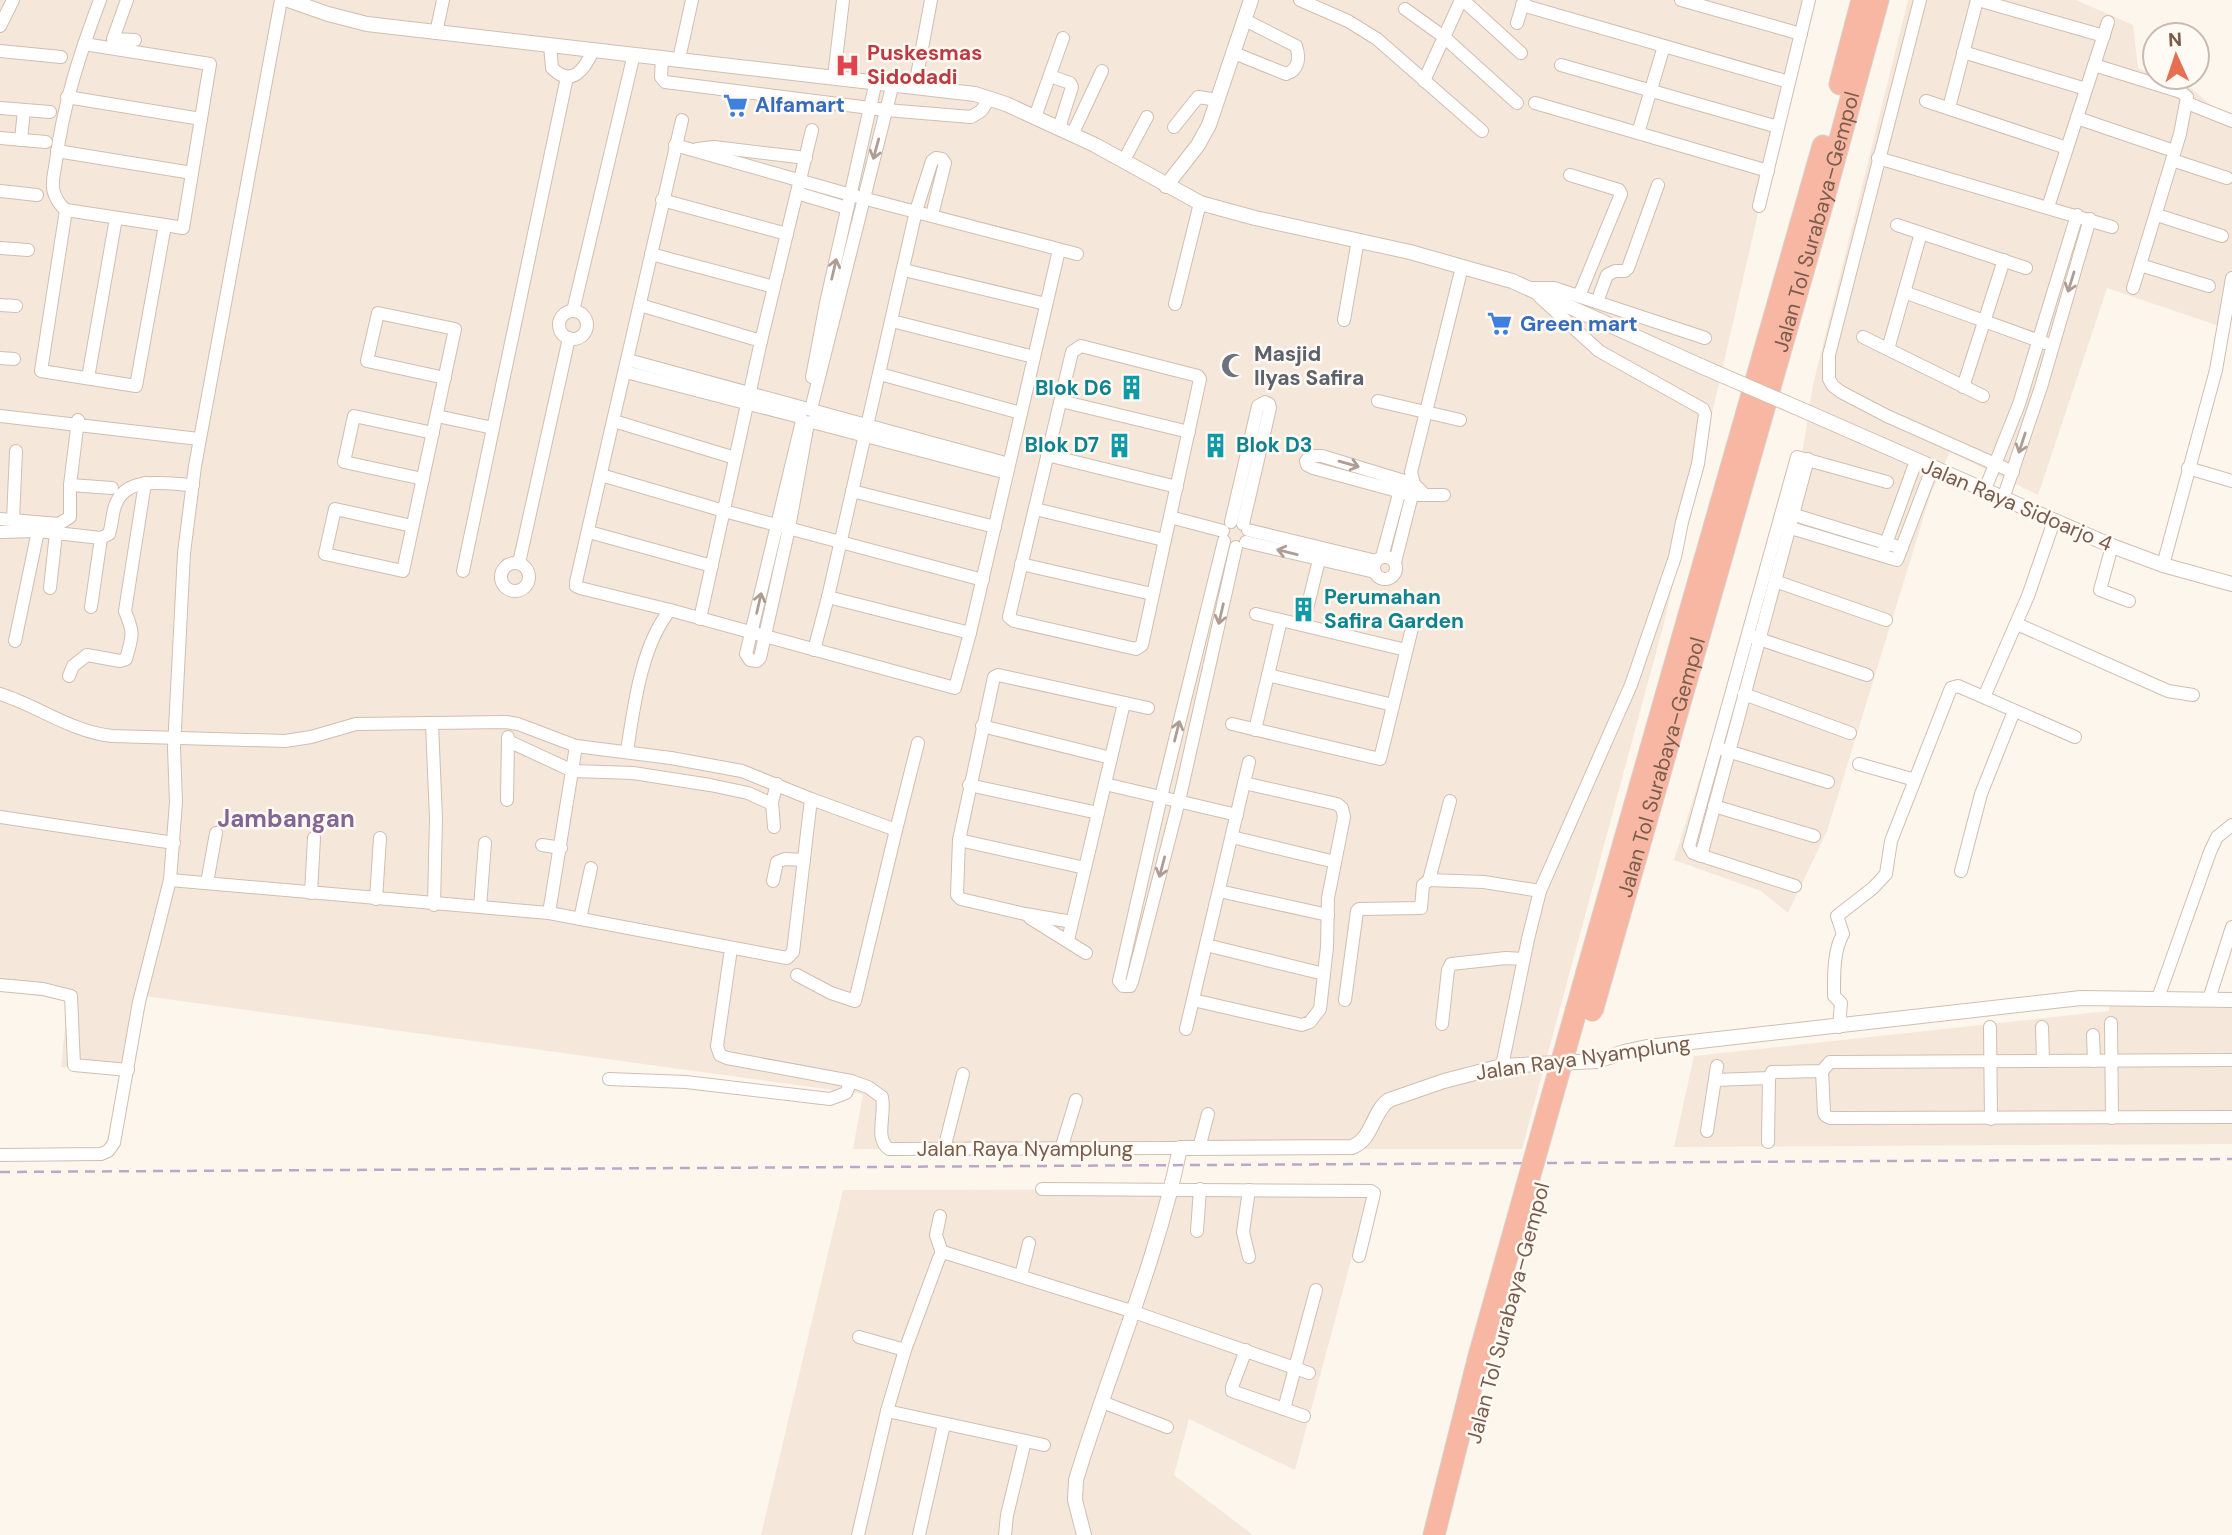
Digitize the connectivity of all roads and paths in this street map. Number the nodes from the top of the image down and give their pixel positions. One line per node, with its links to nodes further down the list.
1 (13, 0): 24 (street)
2 (100, 0): 31 (street)
3 (127, 0): 30 (street)
4 (281, 0): 180 (street)
5 (288, 0): 25 (street, Jalan Raya Sidoarjo 4)
6 (443, 0): 25 (street)
7 (692, 0): 42 (street)
8 (843, 0): 46 (street)
9 (931, 0): 53 (street)
10 (1251, 0): 21 (street)
11 (1300, 0): 50 (street)
12 (1462, 0): 28 (street); 38 (street)
13 (1681, 0): 26 (street)
14 (1809, 0): 26 (street)
15 (1862, 0): 342 (highway, Jalan Tol Surabaya–Gempol)
16 (1878, 0): 342 (highway, Jalan Tol Surabaya–Gempol)
17 (1920, 0): 90 (street)
18 (1977, 0): 27 (street); 36 (street)
19 (1523, 2): 23 (street); 33 (street)
20 (1405, 9): 28 (street)
21 (1245, 20): 37 (street); 37 (street)
22 (2108, 22): 27 (street)
23 (1517, 23)
24 (0, 26)
25 (436, 33): 32 (street, Jalan Raya Sidoarjo 4)
26 (1801, 34): 51 (street)
27 (2104, 36): 44 (street)
28 (1444, 37): 50 (street); 60 (street)
29 (1063, 38): 47 (street)
30 (135, 40)
31 (84, 44): 56 (street); 72 (street)
32 (550, 46): 34 (street, Jalan Raya Sidoarjo 4); 48 (street)
33 (1664, 46): 51 (street); 55 (street)
34 (593, 50): 39 (street, Jalan Raya Sidoarjo 4); 48 (street)
35 (0, 51): 40 (street)
36 (1964, 52): 54 (street); 65 (street)
37 (1234, 53): 58 (street)
38 (1521, 53)
39 (634, 54): 41 (street, Jalan Raya Sidoarjo 4); 144 (street)
40 (61, 57)
41 (662, 57): 42 (street, Jalan Raya Sidoarjo 4); 64 (street)
42 (680, 59): 46 (street, Jalan Raya Sidoarjo 4)
43 (1561, 65): 55 (street)
44 (2094, 65): 54 (street); 62 (street)
45 (1102, 71): 79 (street)
46 (834, 76): 49 (street, Jalan Raya Sidoarjo 4)
47 (1049, 76): 69 (street); 79 (street)
48 (567, 77): 176 (street)
49 (876, 81): 52 (street, Jalan Raya Sidoarjo 4); 64 (street)
50 (1424, 81): 78 (street)
51 (1789, 82): 76 (street)
52 (893, 83): 53 (street, Jalan Raya Sidoarjo 4); 67 (street)
53 (915, 86): 57 (street, Jalan Raya Sidoarjo 4)
54 (2086, 89): 71 (street)
55 (1651, 91): 76 (street); 80 (street)
56 (67, 97): 72 (street); 87 (street)
57 (990, 98): 67 (street); 69 (street, Jalan Raya Sidoarjo 4)
58 (1218, 100): 75 (street); 97 (street)
59 (1926, 101): 65 (street)
60 (1517, 103)
61 (1535, 103): 80 (street)
62 (2187, 103): 74 (street); 88 (street)
63 (0, 108): 66 (street)
64 (869, 108): 67 (street); 101 (street)
65 (1949, 108): 85 (street)
66 (24, 110): 68 (street); 82 (street)
67 (886, 110): 101 (street, one-way to 101)
68 (50, 113)
69 (1035, 117): 79 (street, Jalan Raya Sidoarjo 4)
70 (1147, 117): 91 (street)
71 (2077, 118): 85 (street); 88 (street)
72 (201, 119): 93 (street)
73 (682, 120): 84 (street)
74 (2232, 121)
75 (1174, 127)
76 (1778, 127): 92 (street)
77 (812, 130): 89 (street)
78 (1482, 131)
79 (1066, 132): 91 (street, Jalan Raya Sidoarjo 4)
80 (1638, 134): 92 (street)
81 (0, 138): 82 (street)
82 (21, 140): 83 (street)
83 (46, 142)
84 (675, 145): 86 (street); 102 (street)
85 (2067, 148): 105 (street)
86 (696, 150): 89 (street); 98 (street)
87 (57, 151): 93 (street); 107 (street)
88 (2173, 155): 95 (street); 110 (street)
89 (806, 158): 98 (street)
90 (1878, 158): 105 (street); 185 (street)
91 (1124, 160): 97 (street, Jalan Raya Sidoarjo 4)
92 (1768, 171): 104 (street)
93 (192, 173): 113 (street)
94 (1570, 174): 136 (street)
95 (2227, 177)
96 (1658, 185): 137 (street)
97 (1166, 186): 103 (street, Jalan Raya Sidoarjo 4)
98 (799, 187): 101 (street); 106 (street); 117 (street)
99 (0, 191): 100 (street)
100 (37, 195)
101 (857, 196): 106 (street); 108 (street); 142 (street)
102 (662, 200): 117 (street); 123 (street)
103 (1200, 203): 119 (street, Jalan Raya Sidoarjo 4); 139 (street)
104 (1759, 206)
105 (2048, 207): 111 (street)
106 (848, 208): 142 (street, one-way to 106)
107 (66, 211): 112 (street); 162 (street)
108 (916, 211): 109 (street); 109 (street); 129 (street)
109 (932, 215): 122 (street)
110 (2157, 215): 118 (street); 126 (street)
111 (2084, 217): 115 (street); 153 (street); 154 (street, one-way to 154)
112 (116, 218): 113 (street); 162 (street)
113 (165, 225): 162 (street)
114 (1897, 225): 116 (street)
115 (2112, 227)
116 (1921, 233): 125 (street); 135 (street)
117 (787, 234): 132 (street)
118 (2222, 236)
119 (1358, 240): 127 (street, Jalan Raya Sidoarjo 4); 145 (street)
120 (0, 248): 121 (street)
121 (28, 250)
122 (1059, 250): 124 (street); 138 (street)
123 (651, 254): 132 (street); 141 (street)
124 (1077, 254)
125 (2004, 260): 128 (street); 146 (street)
126 (2140, 265): 131 (street); 134 (street)
127 (1462, 267): 133 (street, Jalan Raya Sidoarjo 4); 168 (street)
128 (2026, 268)
129 (904, 270): 138 (street); 147 (street)
130 (2232, 278): 148 (street)
131 (2209, 286)
132 (774, 287): 152 (street)
133 (1531, 288): 136 (street); 184 (street, Jalan Raya Sidoarjo 4, bridge); 325 (street)
134 (2133, 288)
135 (1904, 292): 146 (street); 155 (street)
136 (1579, 296): 137 (street)
137 (1597, 302): 151 (street)
138 (1046, 304): 156 (street)
139 (1175, 304)
140 (0, 305): 143 (street)
141 (640, 305): 152 (street); 159 (street)
142 (832, 305): 170 (street)
143 (16, 306)
144 (573, 311): 150 (street); 150 (street)
145 (1345, 320)
146 (1984, 320): 153 (street); 163 (street)
147 (892, 321): 156 (street); 160 (street)
148 (2228, 324): 188 (street)
149 (1863, 337): 155 (street)
150 (569, 338): 227 (street)
151 (1705, 338)
152 (761, 341): 165 (street)
153 (2038, 341): 154 (street); 185 (street)
154 (2052, 345): 189 (street, one-way to 189)
155 (1888, 349): 163 (street)
156 (1034, 356): 169 (street)
157 (0, 358): 158 (street)
158 (14, 359)
159 (627, 366): 165 (street); 174 (street)
160 (880, 374): 169 (street); 177 (street)
161 (445, 377): 161 (street); 172 (street)
162 (88, 378)
163 (1963, 387): 164 (street)
164 (1983, 396)
165 (748, 398): 170 (street); 183 (street)
166 (1060, 401): 178 (street); 178 (street); 182 (street)
167 (1378, 401): 168 (street)
168 (1427, 411): 173 (street); 197 (street)
169 (1021, 413): 186 (street)
170 (807, 415): 177 (street); 211 (street)
171 (0, 416): 175 (street)
172 (436, 416): 176 (street); 179 (street)
173 (1460, 420)
174 (614, 421): 183 (street); 190 (street)
175 (75, 423): 180 (street); 195 (street)
176 (494, 428): 232 (street)
177 (867, 430): 186 (street); 200 (street)
178 (1189, 432): 198 (street)
179 (433, 433): 191 (street); 191 (street)
180 (200, 436): 196 (street)
181 (16, 451): 208 (street)
182 (1047, 455): 198 (street); 204 (street)
183 (735, 458): 205 (street)
184 (1916, 461): 187 (street, Jalan Raya Sidoarjo 4); 221 (street)
185 (1994, 464): 189 (street); 201 (street)
186 (1008, 468): 212 (street)
187 (1932, 468): 201 (street, Jalan Raya Sidoarjo 4); 223 (street)
188 (2188, 468): 192 (street); 230 (street)
189 (2012, 472): 203 (street)
190 (601, 475): 205 (street); 215 (street)
191 (423, 479): 210 (street)
192 (2232, 481)
193 (1887, 482): 207 (street)
194 (145, 483): 196 (street); 218 (street); 257 (street)
195 (70, 485): 199 (street); 208 (street)
196 (193, 485): 275 (street)
197 (1410, 486): 197 (street, one-way to 197); 202 (street); 226 (street); 228 (street)
198 (1177, 487): 206 (street)
199 (112, 488)
200 (852, 491): 212 (street); 220 (street)
201 (1984, 492): 203 (street, Jalan Raya Sidoarjo 4)
202 (1444, 495)
203 (2003, 499): 209 (street, Jalan Raya Sidoarjo 4)
204 (1035, 509): 219 (street); 229 (street)
205 (724, 512): 211 (street); 231 (street)
206 (1170, 517): 217 (street); 219 (street)
207 (1785, 519): 221 (street); 224 (street); 234 (street); 251 (street)
208 (6, 520)
209 (2054, 521): 222 (street, Jalan Raya Sidoarjo 4); 246 (street)
210 (412, 526): 210 (street)
211 (783, 526): 220 (street); 250 (street)
212 (995, 527): 233 (street)
213 (38, 531): 214 (street); 216 (street); 252 (street)
214 (0, 532)
215 (589, 532): 231 (street); 241 (street)
216 (57, 533): 218 (street); 236 (street)
217 (1236, 534): 217 (street); 225 (street, one-way to 217); 228 (street); 291 (street, one-way to 217); 294 (street, one-way to 294)
218 (101, 538): 240 (street)
219 (1164, 540): 237 (street)
220 (841, 541): 233 (street); 238 (street)
221 (1887, 542): 223 (street); 224 (street)
222 (2112, 546): 230 (street, Jalan Raya Sidoarjo 4); 239 (street)
223 (1902, 548): 224 (street)
224 (1881, 556)
225 (1319, 560): 228 (street); 247 (street)
226 (1395, 562): 228 (street); 228 (street)
227 (519, 563)
228 (1378, 563)
229 (1021, 564): 237 (street); 237 (street)
230 (2163, 565): 235 (street, Jalan Raya Sidoarjo 4)
231 (712, 566): 243 (street)
232 (463, 571)
233 (983, 580): 249 (street)
234 (1774, 580): 245 (street); 251 (street)
235 (2232, 584)
236 (50, 588)
237 (1152, 594)
238 (828, 597): 249 (street); 253 (street)
239 (2129, 601)
240 (91, 607)
241 (670, 610): 243 (street); 276 (street)
242 (1256, 614): 244 (street)
243 (700, 618): 250 (street)
244 (1282, 620): 247 (street); 255 (street)
245 (1886, 620)
246 (2017, 624): 260 (street); 261 (street)
247 (1303, 625): 254 (street)
248 (1412, 628): 254 (street)
249 (970, 633): 253 (street)
250 (758, 635): 253 (street)
251 (1753, 637): 256 (street); 259 (street); 274 (street)
252 (15, 640)
253 (814, 650)
254 (1406, 650): 263 (street)
255 (1268, 675): 263 (street); 268 (street)
256 (1867, 675)
257 (69, 676)
258 (0, 694): 275 (street)
259 (1744, 694): 271 (street); 277 (street)
260 (2193, 695)
261 (1984, 696): 265 (street); 284 (street)
262 (1124, 703): 264 (street); 267 (street); 278 (street)
263 (1394, 705): 268 (street)
264 (1148, 708)
265 (2014, 711): 272 (street); 318 (street)
266 (1232, 724): 268 (street)
267 (982, 726): 278 (street); 289 (street)
268 (1255, 730)
269 (507, 732): 270 (street); 279 (street); 279 (street); 293 (street)
270 (432, 733): 275 (street); 328 (street)
271 (1850, 733)
272 (2075, 737)
273 (918, 743): 302 (street)
274 (1715, 747): 277 (street); 313 (street)
275 (175, 748): 309 (street)
276 (627, 751): 279 (street); 282 (street)
277 (1729, 752): 286 (street); 296 (street)
278 (1111, 758): 288 (street)
279 (574, 759): 282 (street); 312 (street)
280 (1249, 762): 287 (street)
281 (1859, 764): 284 (street)
282 (669, 769): 283 (street); 283 (street)
283 (712, 776): 285 (street); 285 (street)
284 (1915, 780): 352 (street)
285 (739, 782): 290 (street); 290 (street)
286 (1828, 782)
287 (1244, 783): 298 (street); 315 (street)
288 (1105, 784): 291 (street); 297 (street)
289 (969, 785): 297 (street); 308 (street)
290 (774, 796): 292 (street); 301 (street)
291 (1161, 797): 294 (street); 294 (street, one-way to 291)
292 (811, 799): 302 (street); 314 (street)
293 (507, 800)
294 (1179, 801): 298 (street)
295 (1450, 801): 320 (street)
296 (1714, 806): 304 (street); 313 (street)
297 (1098, 813): 317 (street)
298 (1237, 815): 305 (street)
299 (0, 817): 309 (street)
300 (2232, 825): 345 (street)
301 (774, 827)
302 (896, 830): 343 (street)
303 (216, 833): 322 (street)
304 (1814, 836)
305 (1232, 837): 315 (street); 324 (street)
306 (314, 838): 326 (street)
307 (380, 838): 327 (street)
308 (959, 839): 317 (street); 331 (street)
309 (174, 843): 319 (street)
310 (485, 843): 329 (street)
311 (542, 845): 312 (street)
312 (561, 848): 330 (street)
313 (1701, 856): 323 (street)
314 (794, 859): 321 (street); 338 (street)
315 (1335, 862): 332 (street)
316 (590, 868): 333 (street)
317 (1085, 869): 334 (street)
318 (1961, 871)
319 (170, 880): 322 (street); 364 (street)
320 (1429, 880): 325 (street); 348 (street)
321 (773, 881)
322 (207, 883): 326 (street)
323 (1795, 886)
324 (1219, 891): 332 (street); 337 (street)
325 (1540, 891): 340 (street)
326 (311, 893): 327 (street)
327 (376, 899): 328 (street)
328 (433, 905): 329 (street)
329 (480, 908): 330 (street)
330 (549, 914): 333 (street)
331 (1025, 915): 334 (street); 336 (street)
332 (1328, 915): 341 (street)
333 (580, 919): 338 (street)
334 (1072, 922): 336 (street)
335 (2232, 927): 346 (street)
336 (1068, 940): 339 (street)
337 (1206, 945): 341 (street); 347 (street)
338 (731, 948): 370 (street)
339 (1086, 953)
340 (1525, 958): 351 (street); 362 (street)
341 (1324, 974): 347 (street)
342 (1595, 974): 399 (highway, Jalan Tol Surabaya–Gempol, bridge)
343 (797, 975)
344 (0, 985): 364 (street)
345 (2158, 998): 346 (street, Jalan Raya Nyamplung); 352 (street, Jalan Raya Nyamplung)
346 (2209, 999): 349 (street, Jalan Raya Nyamplung)
347 (1193, 1000): 355 (street)
348 (1345, 1000)
349 (2232, 1000)
350 (2111, 1023): 360 (street)
351 (1442, 1024)
352 (1839, 1027): 362 (street, Jalan Raya Nyamplung)
353 (1990, 1027): 361 (street)
354 (2042, 1027): 358 (street)
355 (1186, 1029)
356 (2093, 1035): 359 (street)
357 (2232, 1060): 360 (street)
358 (2043, 1061): 359 (street); 361 (street)
359 (2095, 1061): 360 (street)
360 (2111, 1061): 374 (street)
361 (1990, 1062): 365 (street); 375 (street)
362 (1502, 1066): 379 (street, Jalan Raya Nyamplung)
363 (1717, 1066): 369 (street)
364 (128, 1070): 382 (street)
365 (1822, 1071): 367 (street); 375 (street)
366 (963, 1074): 380 (street)
367 (1769, 1078): 369 (street); 377 (street)
368 (608, 1079): 370 (street)
369 (1716, 1080): 376 (street)
370 (851, 1081): 380 (street, Jalan Raya Nyamplung)
371 (1076, 1100): 381 (street)
372 (1208, 1114): 379 (street)
373 (2232, 1117): 374 (street)
374 (2105, 1118): 375 (street)
375 (1991, 1119)
376 (1707, 1131)
377 (1768, 1142)
378 (1180, 1148): 379 (street, Jalan Raya Nyamplung); 381 (street, Jalan Raya Nyamplung); 384 (street)
379 (1199, 1148)
380 (944, 1149): 381 (street, Jalan Raya Nyamplung)
381 (1061, 1149)
382 (0, 1155)
383 (1042, 1189): 384 (street)
384 (1171, 1189): 385 (street); 395 (street)
385 (1200, 1189): 386 (street); 388 (street)
386 (1249, 1190): 391 (street); 392 (street)
387 (940, 1216): 390 (street)
388 (1197, 1231)
389 (1029, 1243): 393 (street)
390 (942, 1253): 393 (street); 397 (street)
391 (1359, 1256)
392 (1249, 1257)
393 (1021, 1276): 395 (street)
394 (1316, 1290): 400 (street)
395 (1131, 1311): 398 (street); 402 (street)
396 (859, 1337): 397 (street)
397 (905, 1350): 404 (street)
398 (1246, 1350): 400 (street); 403 (street)
399 (1486, 1358): 414 (highway, Jalan Tol Surabaya–Gempol); 415 (highway, Jalan Tol Surabaya–Gempol)
400 (1294, 1368): 401 (street); 403 (street)
401 (1308, 1373)
402 (1102, 1402): 407 (street); 413 (street)
403 (1284, 1409): 405 (street)
404 (887, 1411): 406 (street); 410 (street)
405 (1304, 1416)
406 (944, 1424): 408 (street); 411 (street)
407 (1167, 1427)
408 (1026, 1441): 409 (street); 412 (street)
409 (1044, 1445)
410 (858, 1535)
411 (919, 1535)
412 (1005, 1535)
413 (1084, 1535)
414 (1434, 1535)
415 (1449, 1535)

